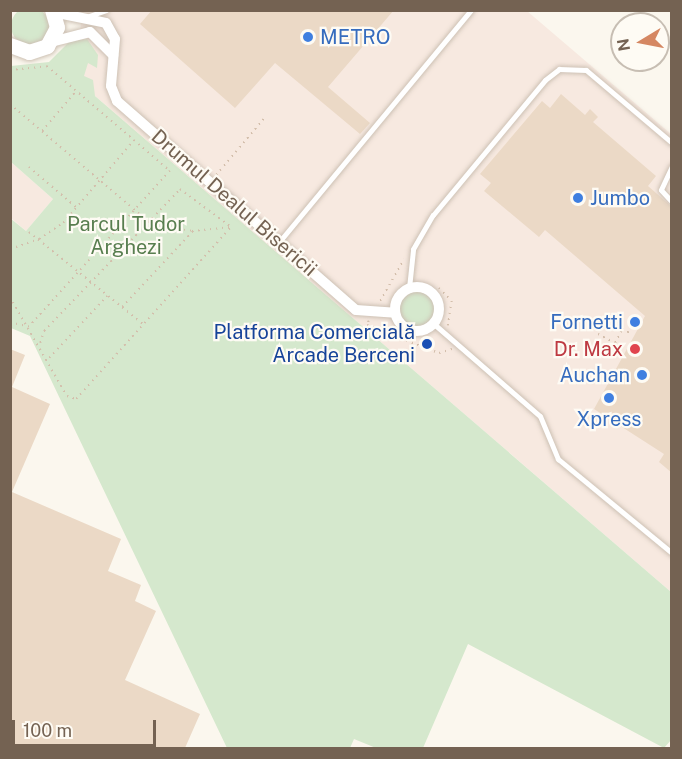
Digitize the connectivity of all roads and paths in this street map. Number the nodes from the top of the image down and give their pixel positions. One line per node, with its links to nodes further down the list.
1 (106, 10): 4 (lane)
2 (471, 10): 27 (lane)
3 (53, 11): 4 (street, Drumul Dealul Bisericii); 5 (main road)
4 (87, 17): 7 (street, Drumul Dealul Bisericii)
5 (51, 42): 6 (main road); 7 (street)
6 (14, 50)
7 (113, 55): 27 (street, Drumul Dealul Bisericii)
8 (10, 70): 9 (path)
9 (76, 91): 12 (path); 13 (path)
10 (10, 104): 12 (path)
11 (266, 117): 17 (path)
12 (42, 131): 18 (path)
13 (134, 140): 18 (path); 21 (path)
14 (672, 143): 29 (lane)
15 (672, 166): 19 (lane)
16 (29, 167): 20 (path)
17 (218, 174)
18 (99, 181): 20 (path); 21 (path)
19 (672, 202)
20 (76, 208): 26 (path)
21 (136, 213): 22 (path); 30 (path)
22 (148, 223): 23 (path); 24 (path); 31 (path)
23 (231, 227): 24 (path); 40 (path)
24 (192, 231): 36 (path)
25 (29, 232): 26 (path)
26 (39, 240): 28 (path); 30 (path)
27 (279, 242): 38 (street, Drumul Dealul Bisericii)
28 (10, 249)
29 (410, 260): 32 (lane); 38 (path)
30 (80, 273): 31 (path); 42 (path)
31 (92, 282): 34 (path); 46 (path)
32 (410, 288): 37 (street); 41 (street)
33 (439, 288): 45 (path)
34 (108, 296): 36 (path); 47 (path)
35 (10, 297): 42 (path)
36 (122, 307): 40 (path)
37 (395, 313): 38 (street); 41 (street)
38 (373, 315): 45 (path)
39 (10, 323): 42 (path)
40 (143, 324): 47 (path)
41 (434, 324): 45 (lane)
42 (30, 326): 46 (path)
43 (598, 334): 44 (path)
44 (632, 334)
45 (457, 343): 48 (lane)
46 (40, 344): 47 (path)
47 (48, 359)
48 (672, 553)

